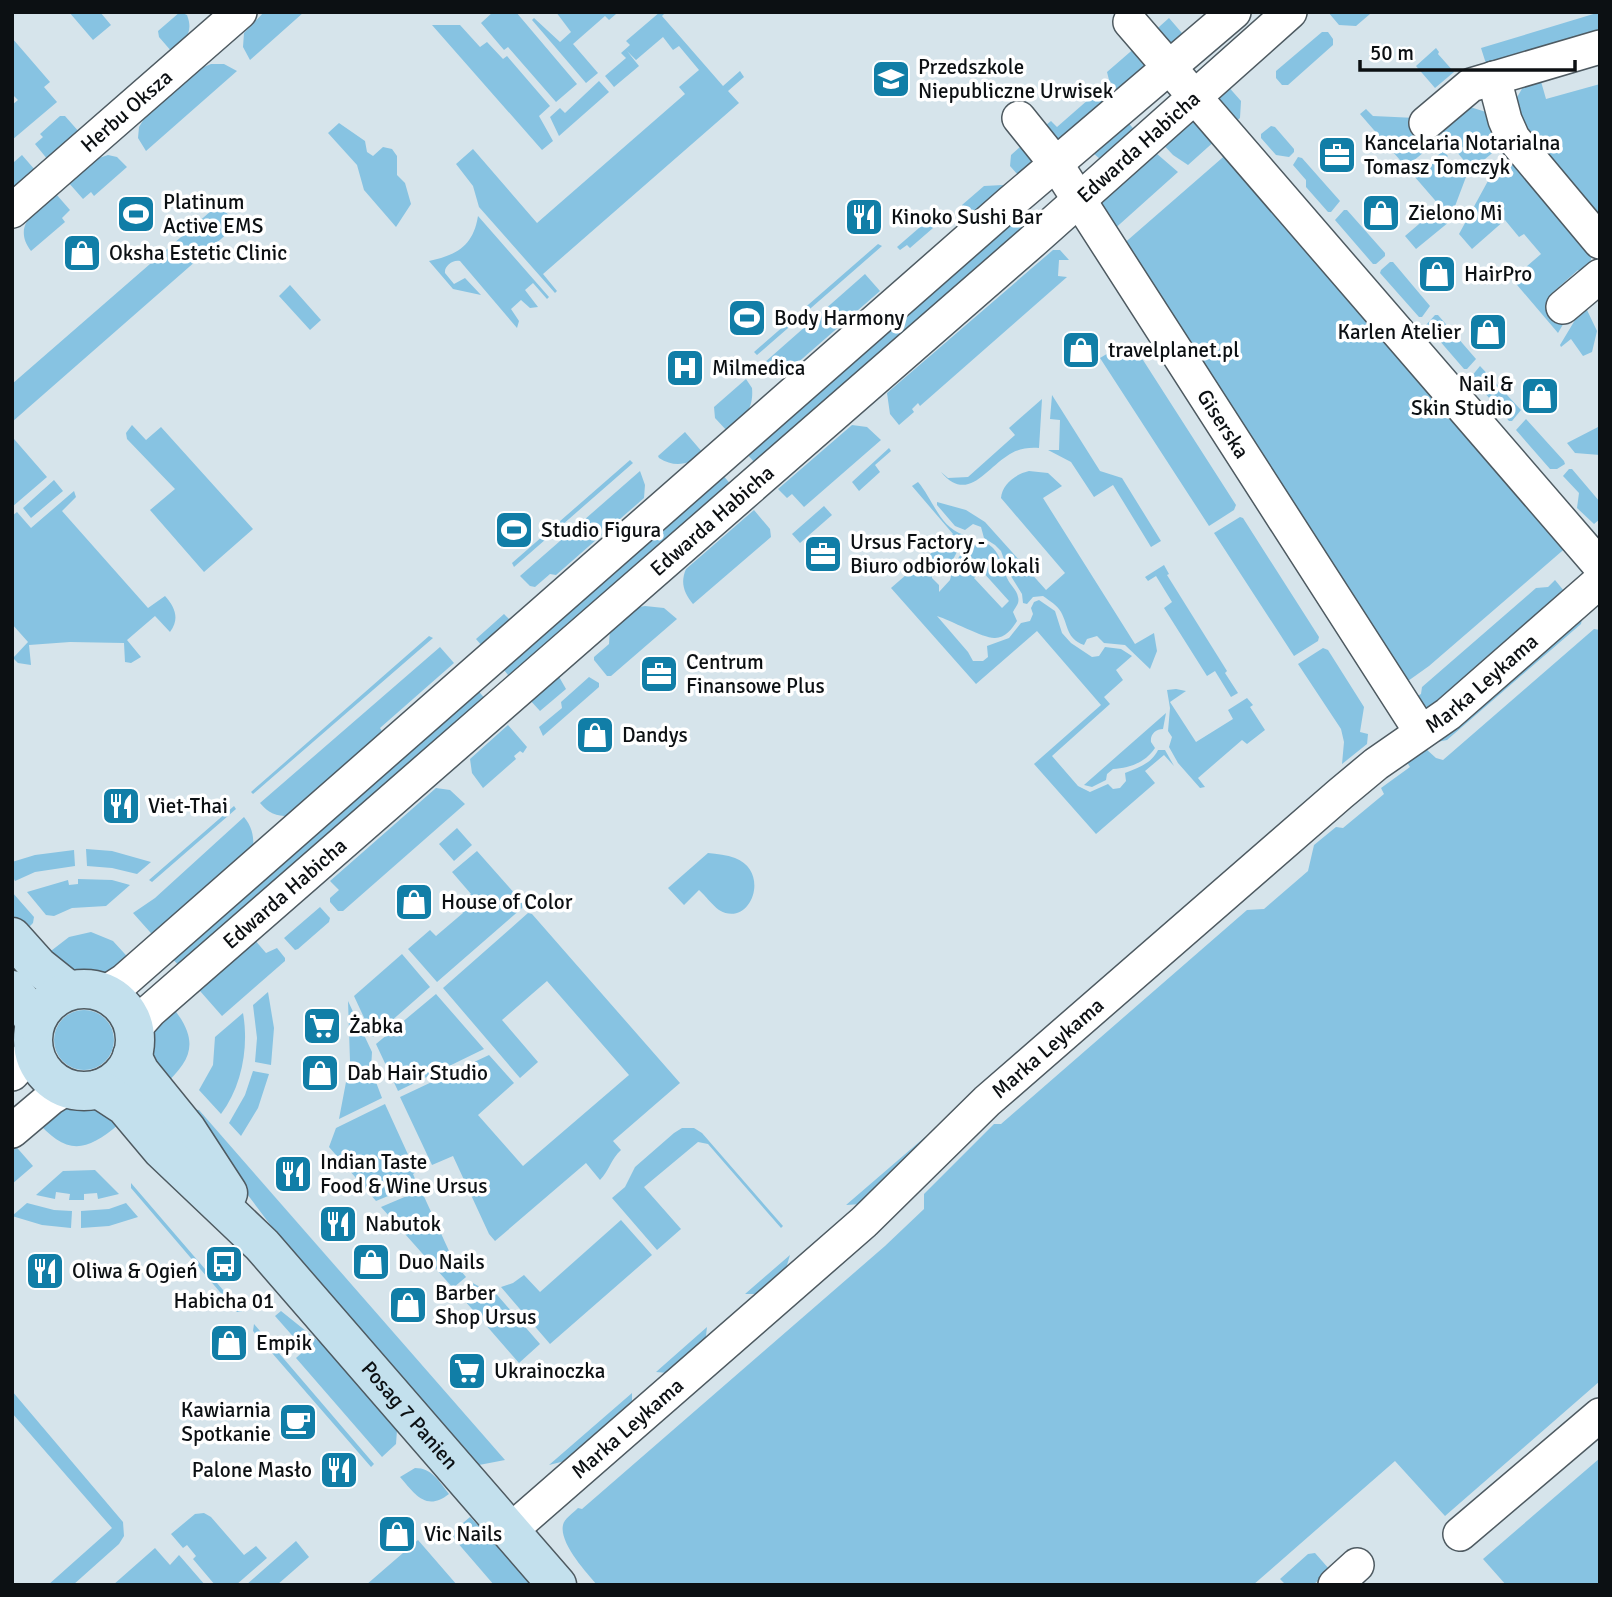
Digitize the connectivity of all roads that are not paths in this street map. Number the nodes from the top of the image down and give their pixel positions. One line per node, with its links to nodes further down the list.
1 (240, 12): 13 (street, Herbu Oksza)
2 (1234, 12): 6 (street, Edwarda Habicha)
3 (1290, 12): 8 (street, Edwarda Habicha)
4 (1130, 22): 6 (street)
5 (1600, 47): 7 (street)
6 (1169, 69): 8 (street); 11 (street, Edwarda Habicha)
7 (1494, 78): 10 (street); 14 (street)
8 (1195, 99): 12 (street, Edwarda Habicha); 17 (street)
9 (1019, 118): 11 (street, Giserska)
10 (1426, 122)
11 (1056, 164): 12 (street, Giserska); 22 (street, Edwarda Habicha)
12 (1079, 200): 19 (street, Giserska); 23 (street, Edwarda Habicha)
13 (12, 211)
14 (1600, 242)
15 (1600, 276): 16 (street)
16 (1563, 307)
17 (1600, 566)
18 (1600, 581): 19 (street, Marka Leykama)
19 (1421, 732): 29 (street, Marka Leykama)
20 (12, 937): 22 (street)
21 (12, 990): 24 (street)
22 (87, 991): 23 (street); 24 (street)
23 (133, 1043): 25 (street); 27 (street, Posag 7 Panien)
24 (27, 1049): 25 (street)
25 (83, 1089): 26 (street); 27 (street, Posag 7 Panien)
26 (12, 1132)
27 (262, 1245): 29 (street, Posag 7 Panien)
28 (1600, 1415): 30 (street)
29 (510, 1531): 31 (street, Posag 7 Panien)
30 (1460, 1534)
31 (556, 1585)

